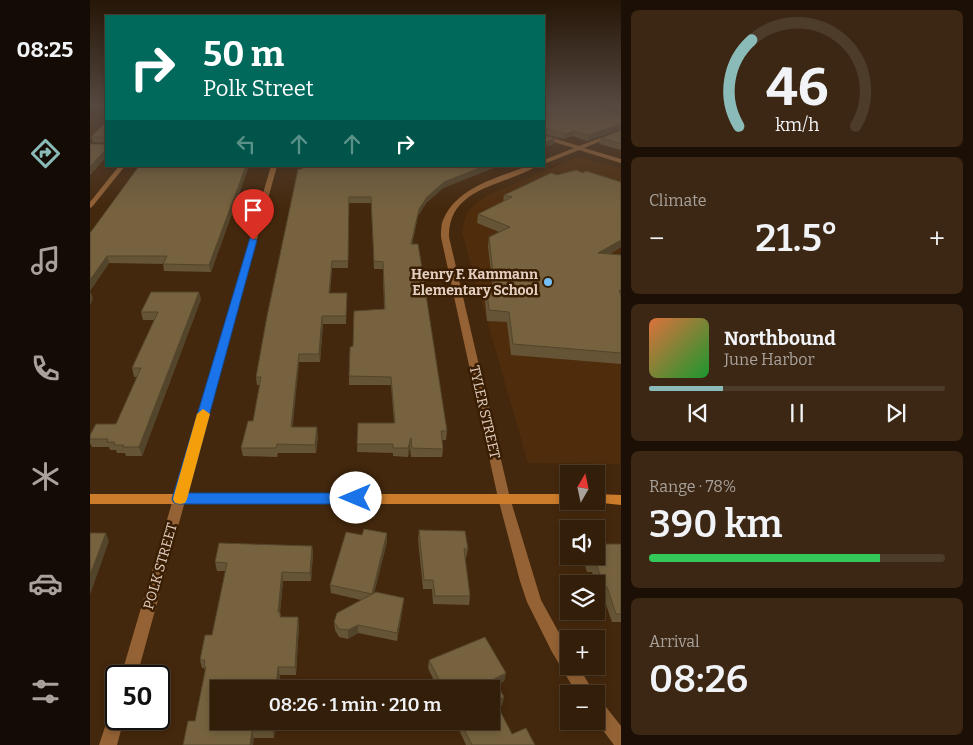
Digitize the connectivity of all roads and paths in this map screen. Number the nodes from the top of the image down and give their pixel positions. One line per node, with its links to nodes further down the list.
1 (557, 141): 3 (street)
2 (595, 141): 3 (street)
3 (579, 147): 4 (street); 5 (street)
4 (620, 161)
5 (545, 162)
6 (121, 167): 9 (street)
7 (274, 167): 12 (street, POLK STREET)
8 (532, 167): 10 (street, TYLER STREET)
9 (90, 206)
10 (504, 498): 12 (main road); 13 (main road); 17 (street, TYLER STREET)
11 (90, 499): 12 (main road)
12 (179, 499): 16 (street, POLK STREET)
13 (560, 499)
14 (605, 499): 15 (main road)
15 (620, 500)
16 (132, 665)
17 (581, 685)
18 (605, 720): 20 (street)
19 (112, 730): 21 (street)
20 (620, 740)
21 (108, 745)

